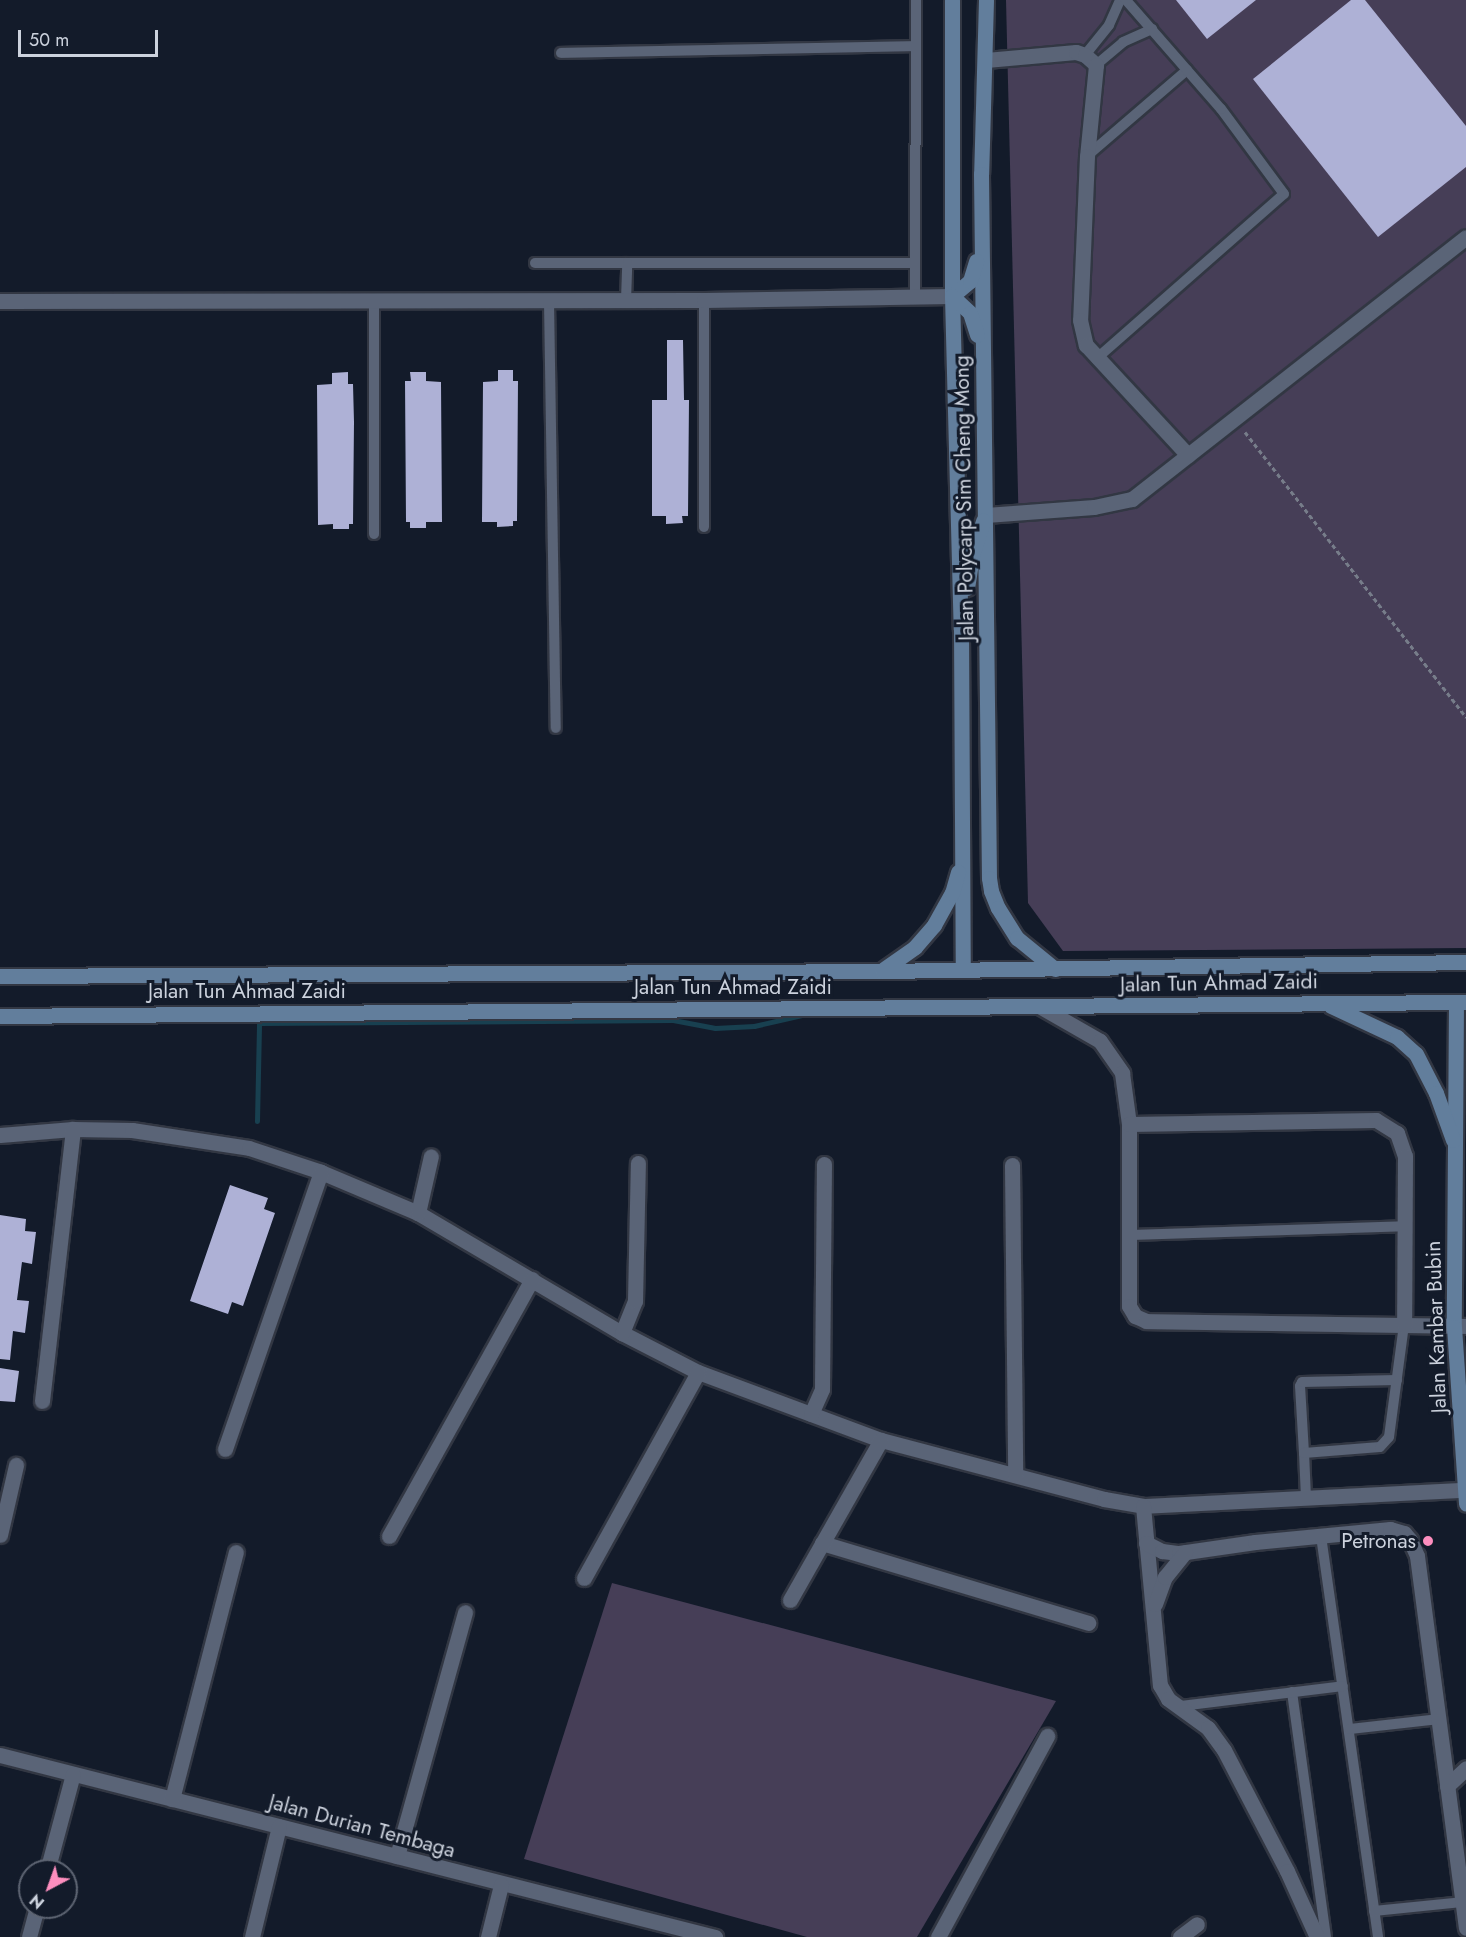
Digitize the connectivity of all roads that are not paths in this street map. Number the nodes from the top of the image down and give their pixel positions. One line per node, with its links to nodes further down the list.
1 (916, 0): 7 (lane)
2 (952, 0): 19 (main road, Jalan Polycarp Sim Cheng Mong)
3 (986, 0): 9 (main road, Jalan Polycarp Sim Cheng Mong)
4 (1120, 0): 10 (lane)
5 (1126, 0): 6 (lane)
6 (1152, 29): 10 (lane); 11 (lane)
7 (915, 46): 8 (lane); 17 (lane)
8 (561, 52)
9 (986, 60): 10 (street); 13 (main road, Jalan Polycarp Sim Cheng Mong)
10 (1090, 60): 12 (street)
11 (1187, 70): 12 (lane); 25 (lane)
12 (1087, 156): 25 (street)
13 (981, 174): 19 (main road); 26 (main road, Jalan Polycarp Sim Cheng Mong)
14 (1466, 237): 27 (street)
15 (536, 263): 16 (lane)
16 (627, 263): 17 (lane); 20 (lane)
17 (913, 263): 18 (lane)
18 (915, 295): 19 (street); 21 (street)
19 (952, 296): 26 (main road); 31 (main road, Jalan Polycarp Sim Cheng Mong)
20 (626, 300): 21 (street); 24 (street)
21 (704, 300): 29 (lane)
22 (0, 301): 23 (street)
23 (374, 301): 24 (street); 30 (lane)
24 (549, 301): 32 (lane)
25 (1096, 359): 27 (street)
26 (983, 370): 28 (main road, Jalan Polycarp Sim Cheng Mong)
27 (1188, 455): 28 (street)
28 (986, 515): 31 (main road); 35 (main road, Jalan Polycarp Sim Cheng Mong)
29 (704, 527)
30 (374, 534)
31 (961, 629): 33 (main road, Jalan Polycarp Sim Cheng Mong)
32 (556, 728)
33 (962, 854): 36 (main road, Jalan Polycarp Sim Cheng Mong); 37 (main road)
34 (1466, 962): 35 (main road, Jalan Tun Ahmad Zaidi)
35 (1055, 969): 36 (main road, Jalan Tun Ahmad Zaidi)
36 (963, 970): 37 (main road, Jalan Tun Ahmad Zaidi)
37 (882, 971): 38 (main road, Jalan Tun Ahmad Zaidi)
38 (0, 976)
39 (1323, 1002): 40 (main road, Jalan Tun Ahmad Zaidi); 41 (main road, Jalan Tun Ahmad Zaidi); 46 (main road)
40 (1461, 1002): 46 (main road, Jalan Kambar Bubin)
41 (1039, 1006): 42 (main road, Jalan Tun Ahmad Zaidi); 43 (street)
42 (0, 1016)
43 (1129, 1124): 53 (street); 54 (street)
44 (73, 1129): 45 (street); 51 (street); 61 (street)
45 (0, 1135)
46 (1456, 1148): 57 (main road, Jalan Kambar Bubin)
47 (431, 1156): 52 (street)
48 (638, 1162): 58 (street)
49 (824, 1164): 62 (street)
50 (1012, 1165): 67 (street)
51 (321, 1172): 52 (street); 64 (street)
52 (418, 1213): 55 (street)
53 (1407, 1227): 54 (lane); 56 (street)
54 (1128, 1235): 56 (street)
55 (532, 1280): 58 (street); 72 (street)
56 (1404, 1325): 57 (street); 60 (lane)
57 (1460, 1326): 68 (main road, Jalan Kambar Bubin)
58 (622, 1333): 59 (street)
59 (698, 1372): 62 (street); 78 (street)
60 (1397, 1380): 65 (lane); 65 (lane)
61 (42, 1401)
62 (811, 1414): 63 (street)
63 (881, 1440): 67 (street); 74 (street)
64 (225, 1449)
65 (1304, 1453): 69 (lane)
66 (16, 1465): 71 (street)
67 (1015, 1475): 70 (street)
68 (1465, 1497): 69 (street)
69 (1306, 1498): 70 (street)
70 (1143, 1506): 75 (street)
71 (0, 1536)
72 (389, 1536)
73 (1321, 1536): 77 (street); 83 (lane); 86 (street)
74 (822, 1543): 79 (street); 82 (street)
75 (1146, 1543): 77 (street); 80 (street)
76 (236, 1552): 93 (street)
77 (1185, 1552): 80 (street)
78 (584, 1578)
79 (790, 1599)
80 (1154, 1607): 85 (street)
81 (465, 1612): 95 (street)
82 (1088, 1623)
83 (1343, 1686): 84 (lane); 87 (lane)
84 (1292, 1692): 85 (lane); 110 (lane)
85 (1181, 1706): 109 (street)
86 (1438, 1719): 87 (lane); 92 (street)
87 (1350, 1729): 99 (lane)
88 (1047, 1736): 107 (street)
89 (0, 1755): 91 (street, Jalan Durian Tembaga)
90 (1466, 1768): 92 (street)
91 (73, 1774): 93 (street, Jalan Durian Tembaga); 96 (street)
92 (1447, 1786): 98 (street)
93 (172, 1799): 94 (street, Jalan Durian Tembaga)
94 (279, 1826): 95 (street, Jalan Durian Tembaga); 104 (street)
95 (397, 1856): 97 (street, Jalan Durian Tembaga)
96 (50, 1859)
97 (501, 1885): 105 (street); 106 (street, Jalan Durian Tembaga)
98 (1462, 1902): 99 (lane); 102 (street)
99 (1374, 1911): 111 (lane)
100 (34, 1919): 103 (street)
101 (1197, 1924): 108 (street)
102 (1466, 1928)
103 (29, 1937)
104 (252, 1937)
105 (488, 1937)
106 (715, 1937)
107 (938, 1937)
108 (1180, 1937)
109 (1317, 1937)
110 (1326, 1937)
111 (1377, 1937)

